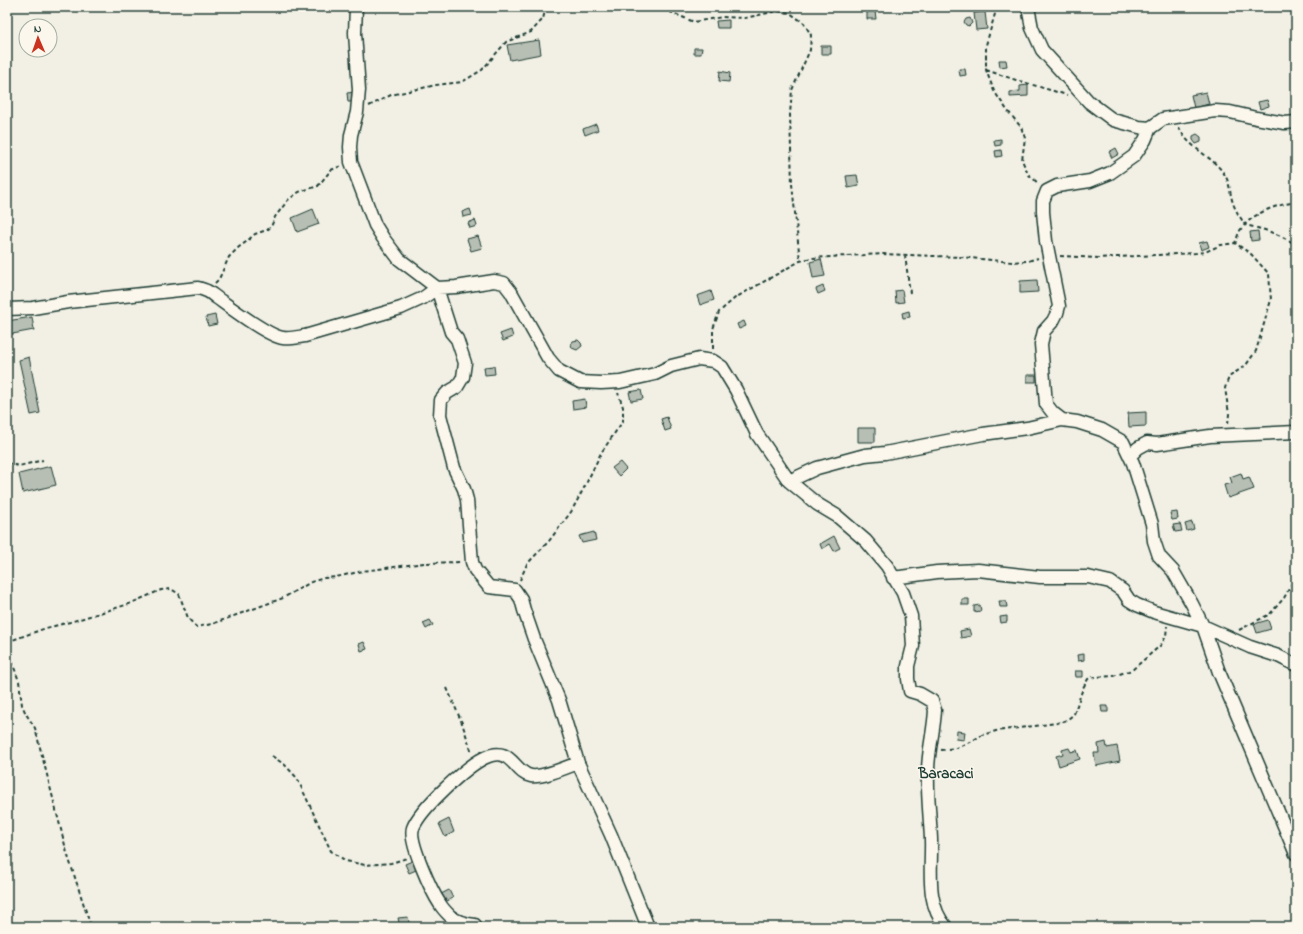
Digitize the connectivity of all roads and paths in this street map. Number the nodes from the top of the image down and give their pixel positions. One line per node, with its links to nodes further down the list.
1 (356, 7): 8 (street)
2 (546, 7): 8 (path)
3 (664, 7): 21 (path)
4 (997, 7): 6 (path)
5 (1028, 7): 11 (street)
6 (986, 70): 7 (path); 13 (path)
7 (1068, 95)
8 (358, 112): 12 (street)
9 (1176, 117): 10 (street); 11 (street); 15 (path)
10 (1296, 122)
11 (1150, 128): 13 (street)
12 (351, 162): 22 (street); 23 (path)
13 (1047, 191): 16 (street)
14 (1296, 202): 15 (path)
15 (1245, 225): 17 (path); 18 (path)
16 (1046, 241): 19 (path); 20 (street)
17 (1235, 243): 20 (path); 30 (path)
18 (1296, 245)
19 (906, 255): 21 (path); 24 (path)
20 (1049, 256): 28 (street)
21 (800, 261): 26 (path)
22 (437, 288): 23 (street); 27 (street); 35 (street)
23 (208, 290): 25 (street)
24 (910, 293)
25 (7, 310)
26 (713, 361): 27 (street); 34 (street)
27 (615, 382): 38 (path)
28 (1062, 420): 31 (street); 34 (street)
29 (1296, 432): 30 (street)
30 (1222, 436): 31 (street)
31 (1130, 456): 40 (street)
32 (43, 460): 33 (path)
33 (7, 463)
34 (790, 481): 37 (street)
35 (472, 562): 38 (street); 42 (path)
36 (1296, 576): 41 (path)
37 (893, 578): 39 (street); 46 (street)
38 (515, 590): 49 (street)
39 (1169, 616): 40 (street); 46 (path)
40 (1203, 626): 41 (street); 50 (street)
41 (1219, 634): 44 (street)
42 (7, 642)
43 (7, 648): 53 (path)
44 (1296, 665)
45 (447, 688): 48 (path)
46 (930, 752): 55 (street)
47 (272, 756): 51 (path)
48 (475, 763): 49 (street); 51 (street)
49 (578, 763): 54 (street)
50 (1296, 854)
51 (418, 855): 52 (street)
52 (475, 925)
53 (91, 927)
54 (648, 927)
55 (946, 927)

